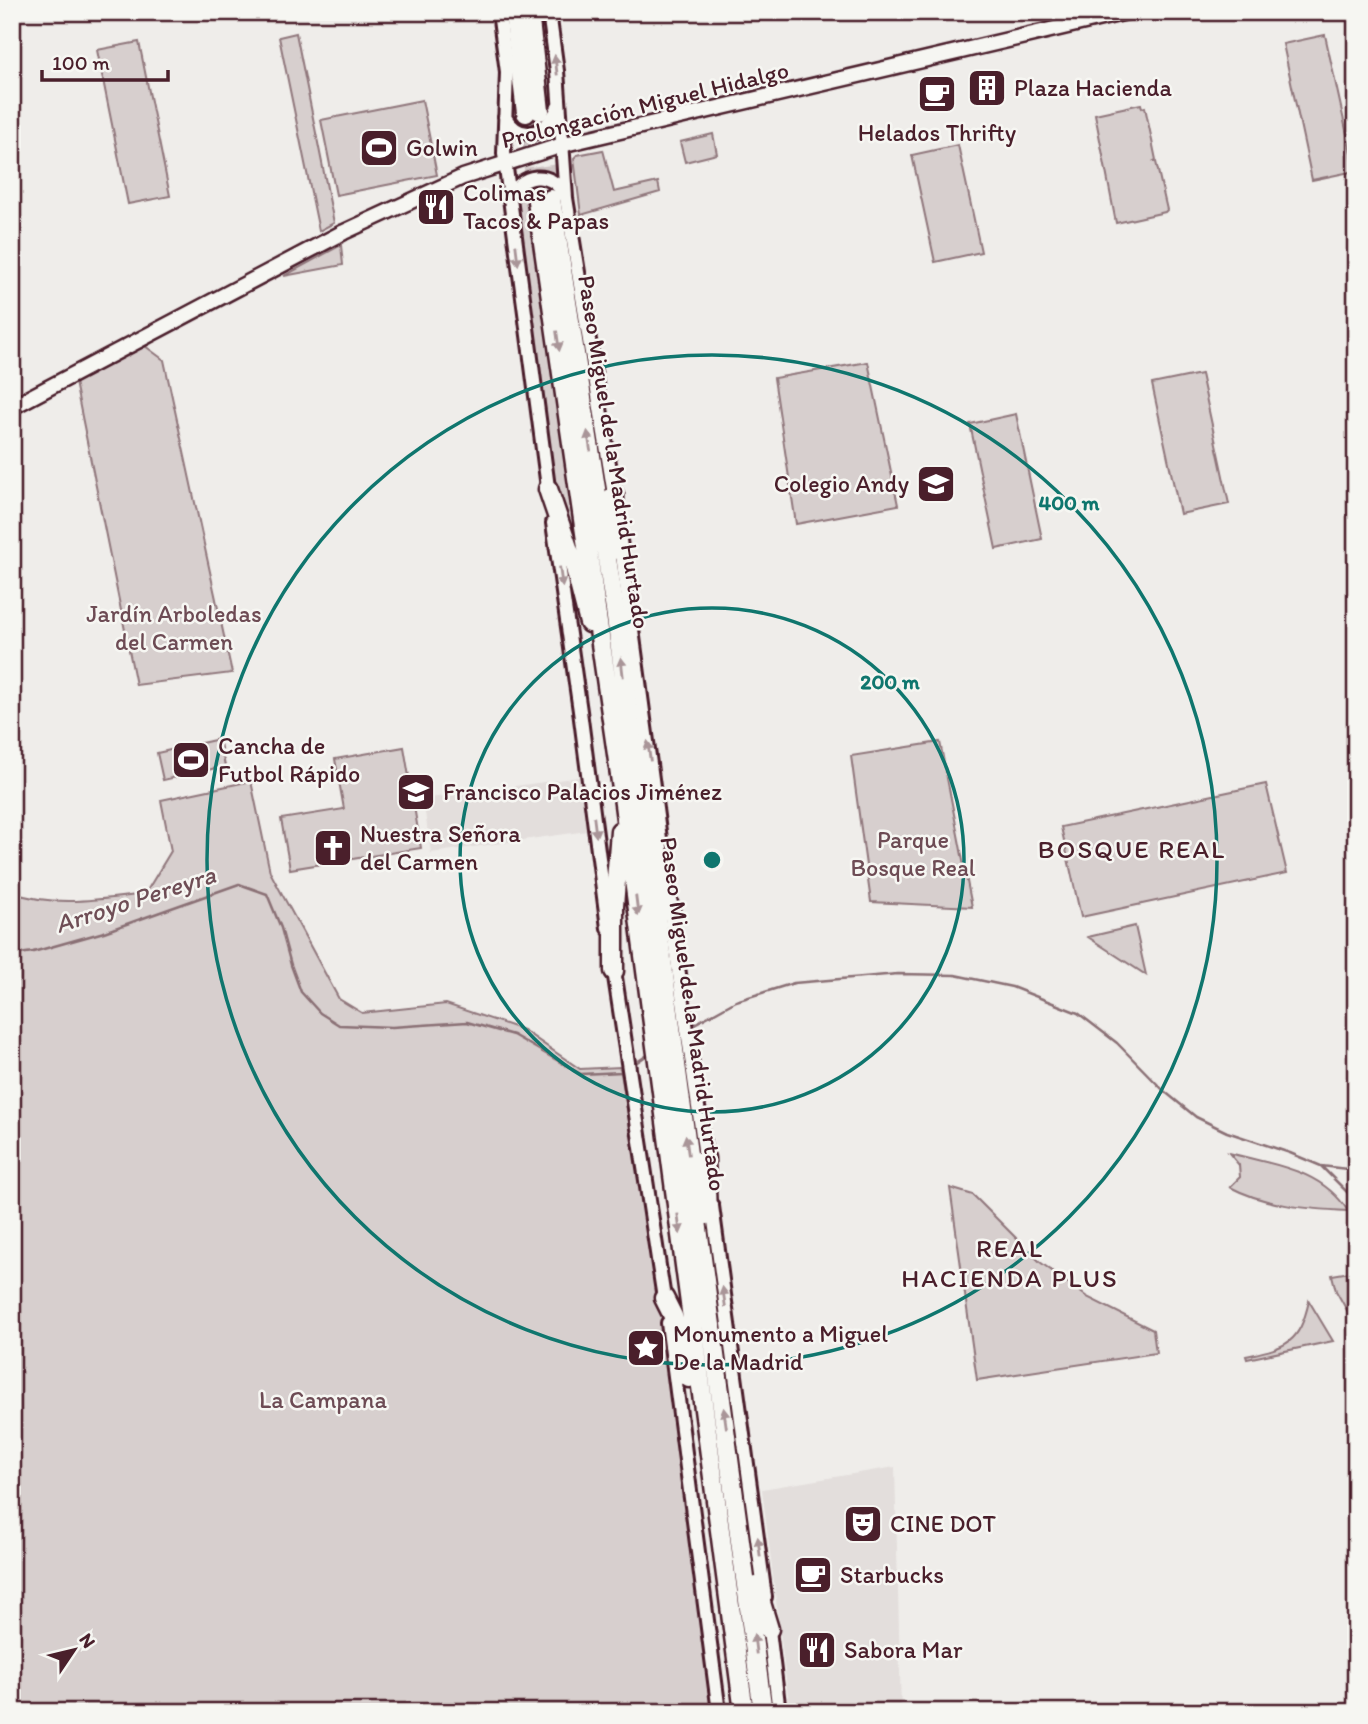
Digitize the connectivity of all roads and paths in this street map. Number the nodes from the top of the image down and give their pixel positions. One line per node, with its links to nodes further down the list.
1 (499, 12): 7 (street)
2 (514, 12): 3 (highway)
3 (528, 12)
4 (549, 12): 6 (street, one-way to 4)
5 (1127, 12): 8 (main road, Prolongación Miguel Hidalgo)
6 (559, 104): 7 (street); 8 (street)
7 (505, 117): 9 (street)
8 (562, 145): 9 (main road, Prolongación Miguel Hidalgo); 10 (street)
9 (505, 163): 11 (street); 12 (main road, Prolongación Miguel Hidalgo)
10 (551, 199): 11 (street); 14 (street); 15 (highway, Paseo Miguel de la Madrid Hurtado, one-way to 10); 16 (highway, Paseo Miguel de la Madrid Hurtado, one-way to 16)
11 (509, 202): 13 (street, one-way to 13)
12 (12, 407)
13 (548, 489): 16 (highway); 20 (street, one-way to 20)
14 (614, 495): 15 (highway); 19 (street, one-way to 14)
15 (615, 610): 18 (highway, Paseo Miguel de la Madrid Hurtado, one-way to 15)
16 (605, 662): 17 (highway, Paseo Miguel de la Madrid Hurtado)
17 (622, 789): 20 (highway); 25 (highway, Paseo Miguel de la Madrid Hurtado, one-way to 25)
18 (640, 807): 19 (highway); 21 (highway, Paseo Miguel de la Madrid Hurtado)
19 (670, 911): 21 (street)
20 (614, 971): 23 (street)
21 (680, 1042): 22 (street); 24 (highway, Paseo Miguel de la Madrid Hurtado, one-way to 21)
22 (705, 1158): 24 (highway); 27 (street, one-way to 22)
23 (664, 1298): 25 (highway); 29 (street)
24 (710, 1306): 26 (highway, Paseo Miguel de la Madrid Hurtado, one-way to 24)
25 (704, 1418): 28 (highway, Paseo Miguel de la Madrid Hurtado)
26 (740, 1529): 27 (highway); 30 (highway, Paseo Miguel de la Madrid Hurtado, one-way to 26)
27 (769, 1629): 31 (street)
28 (744, 1710)
29 (719, 1712)
30 (763, 1712)
31 (779, 1712)

